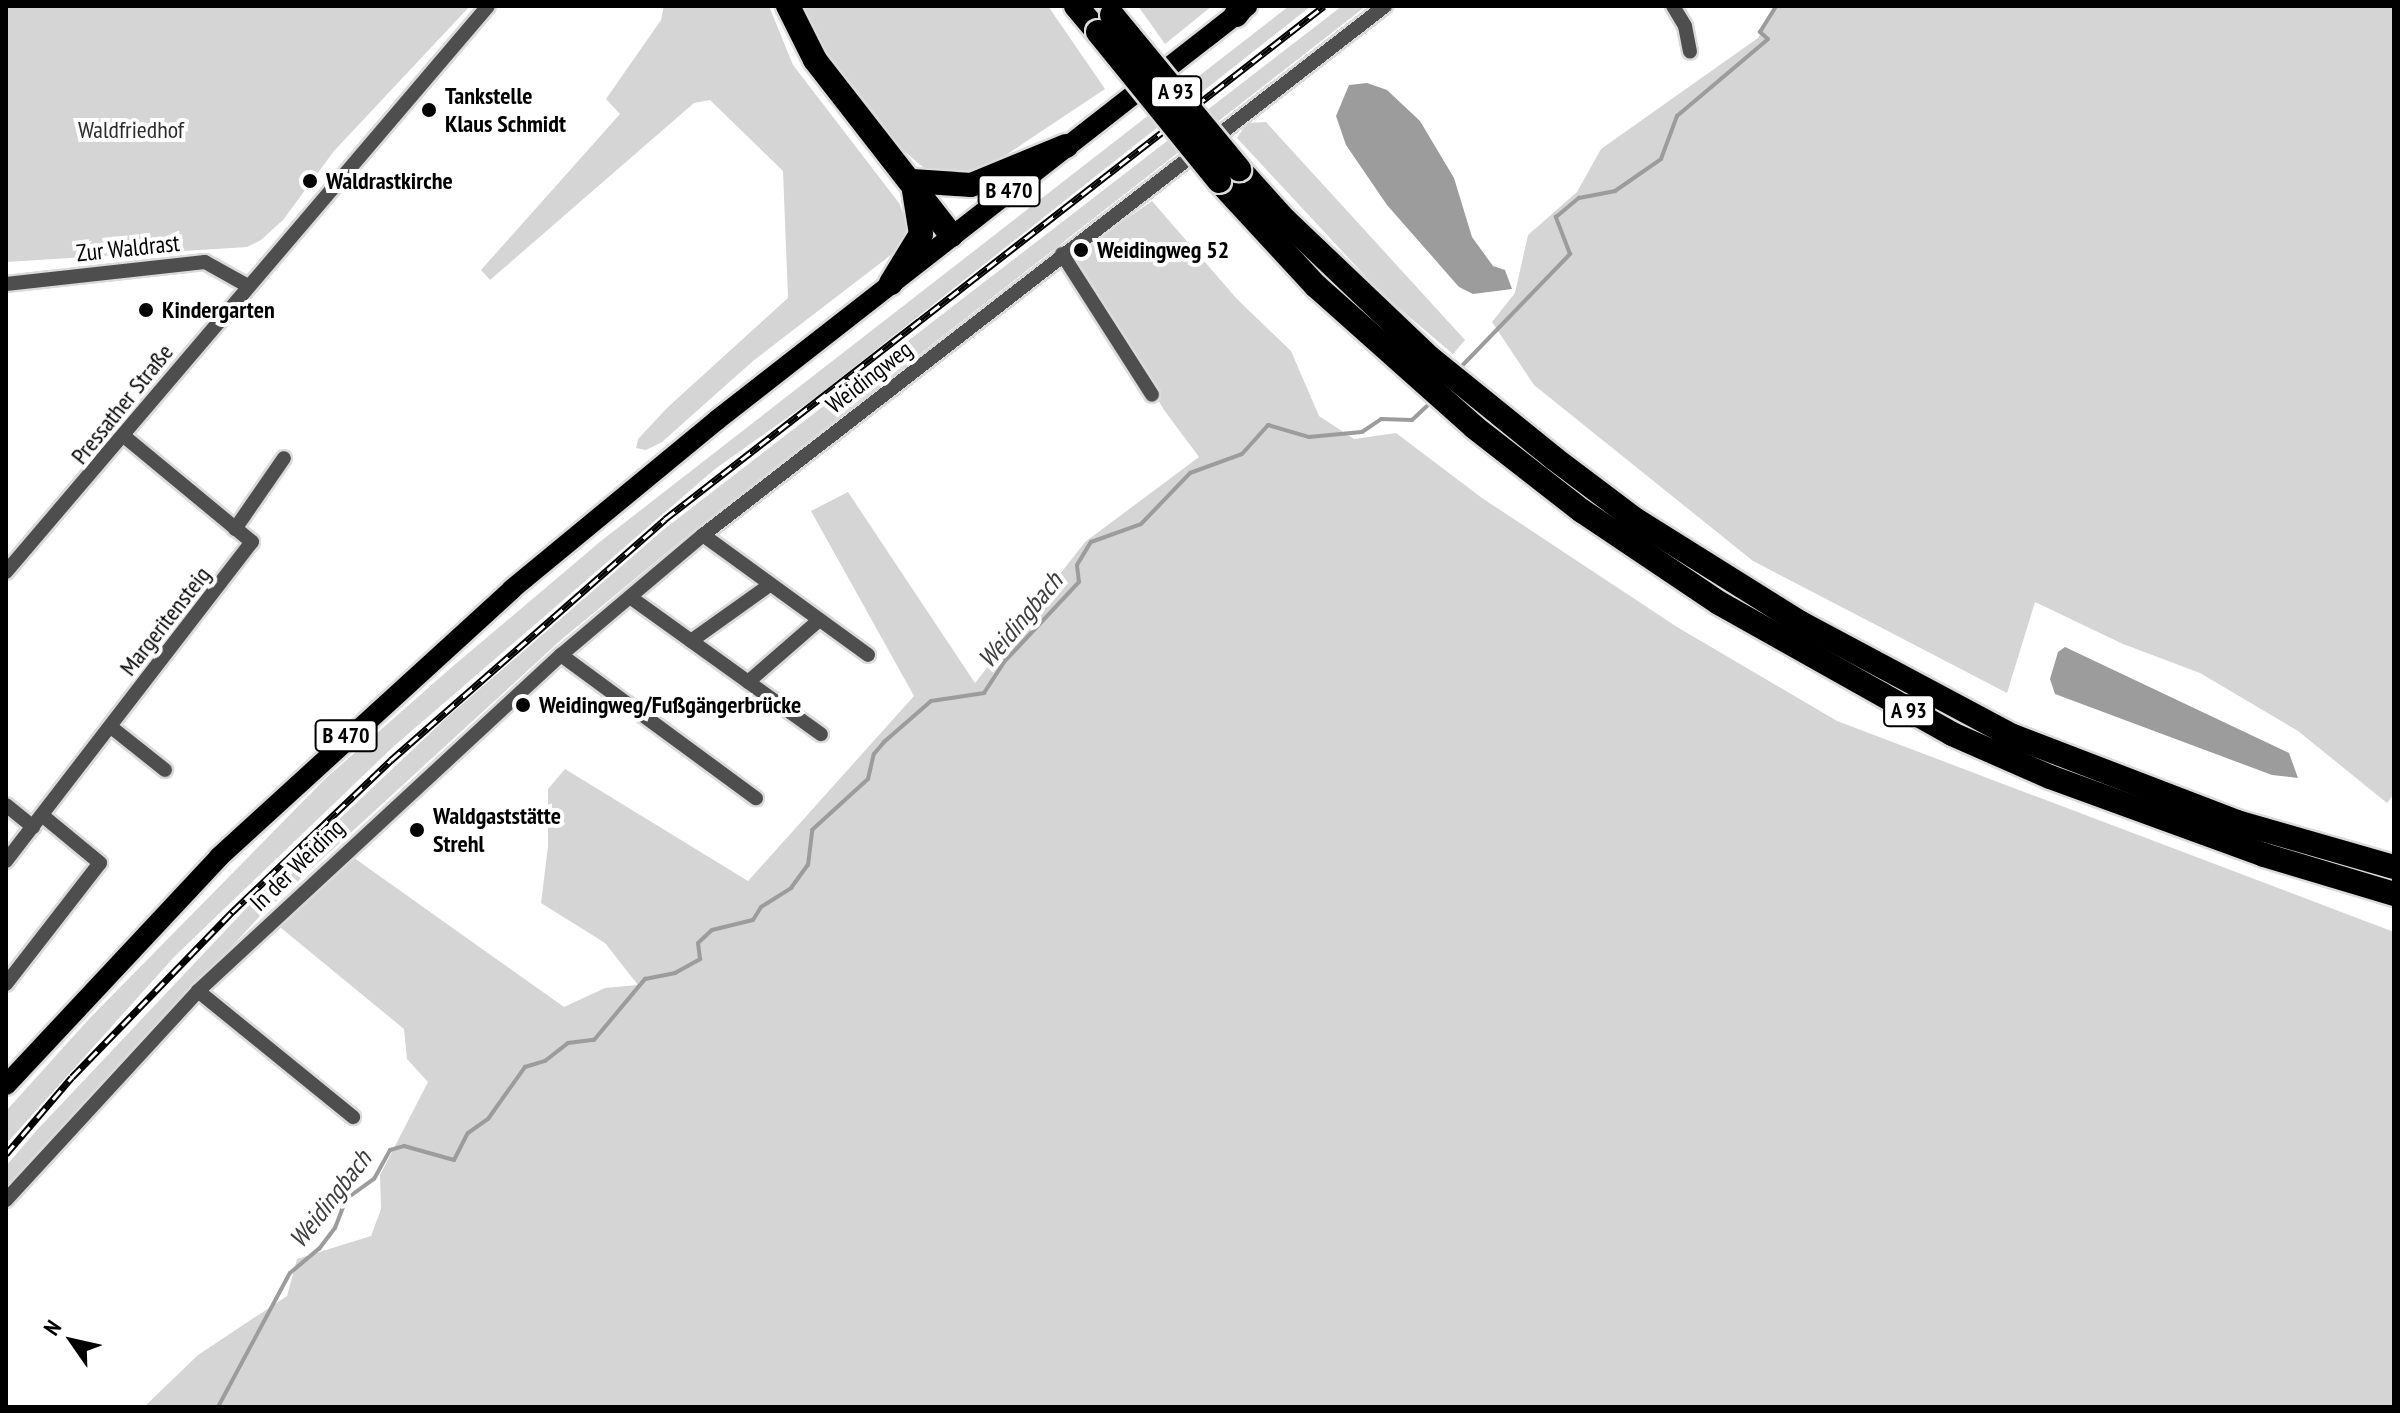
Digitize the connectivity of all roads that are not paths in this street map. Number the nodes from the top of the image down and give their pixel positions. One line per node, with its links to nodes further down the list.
1 (488, 6): 16 (street, Pressather Straße)
2 (788, 6): 11 (highway)
3 (1385, 6): 13 (street, Weidingweg)
4 (1673, 6): 8 (street)
5 (1077, 7): 7 (highway, A 93)
6 (1242, 9): 9 (main road, B 470)
7 (1106, 18): 10 (highway, A 93, bridge)
8 (1690, 52)
9 (1066, 146): 11 (highway); 12 (main road, B 470)
10 (1229, 175): 38 (highway, A 93); 39 (highway, A 93)
11 (912, 181): 12 (highway); 14 (highway)
12 (951, 235): 14 (main road, B 470)
13 (1062, 254): 17 (street); 21 (street, Weidingweg)
14 (891, 283): 42 (main road, B 470)
15 (6, 284): 16 (street, Zur Waldrast)
16 (248, 286): 18 (street, Pressather Straße)
17 (1152, 395)
18 (125, 437): 20 (street); 22 (street, Pressather Straße)
19 (284, 458): 20 (street)
20 (235, 529): 30 (street, Margeritensteig)
21 (703, 535): 23 (street); 24 (street, Weidingweg)
22 (6, 572)
23 (768, 586): 25 (street); 26 (street)
24 (630, 597): 26 (street); 27 (street, Weidingweg)
25 (817, 622): 28 (street); 29 (street)
26 (691, 641): 29 (street)
27 (561, 655): 33 (street, Weidingweg); 34 (street)
28 (868, 655)
29 (748, 682): 31 (street)
30 (111, 727): 32 (street); 36 (street, Margeritensteig)
31 (821, 734)
32 (165, 770)
33 (428, 774): 41 (street, In der Weiding)
34 (756, 798)
35 (6, 805): 36 (street)
36 (38, 822): 37 (street, Margeritensteig); 40 (street)
37 (6, 861)
38 (2394, 867)
39 (2394, 894)
40 (6, 984)
41 (198, 991): 43 (street); 44 (street, In der Weiding)
42 (6, 1085)
43 (353, 1117)
44 (6, 1200)

